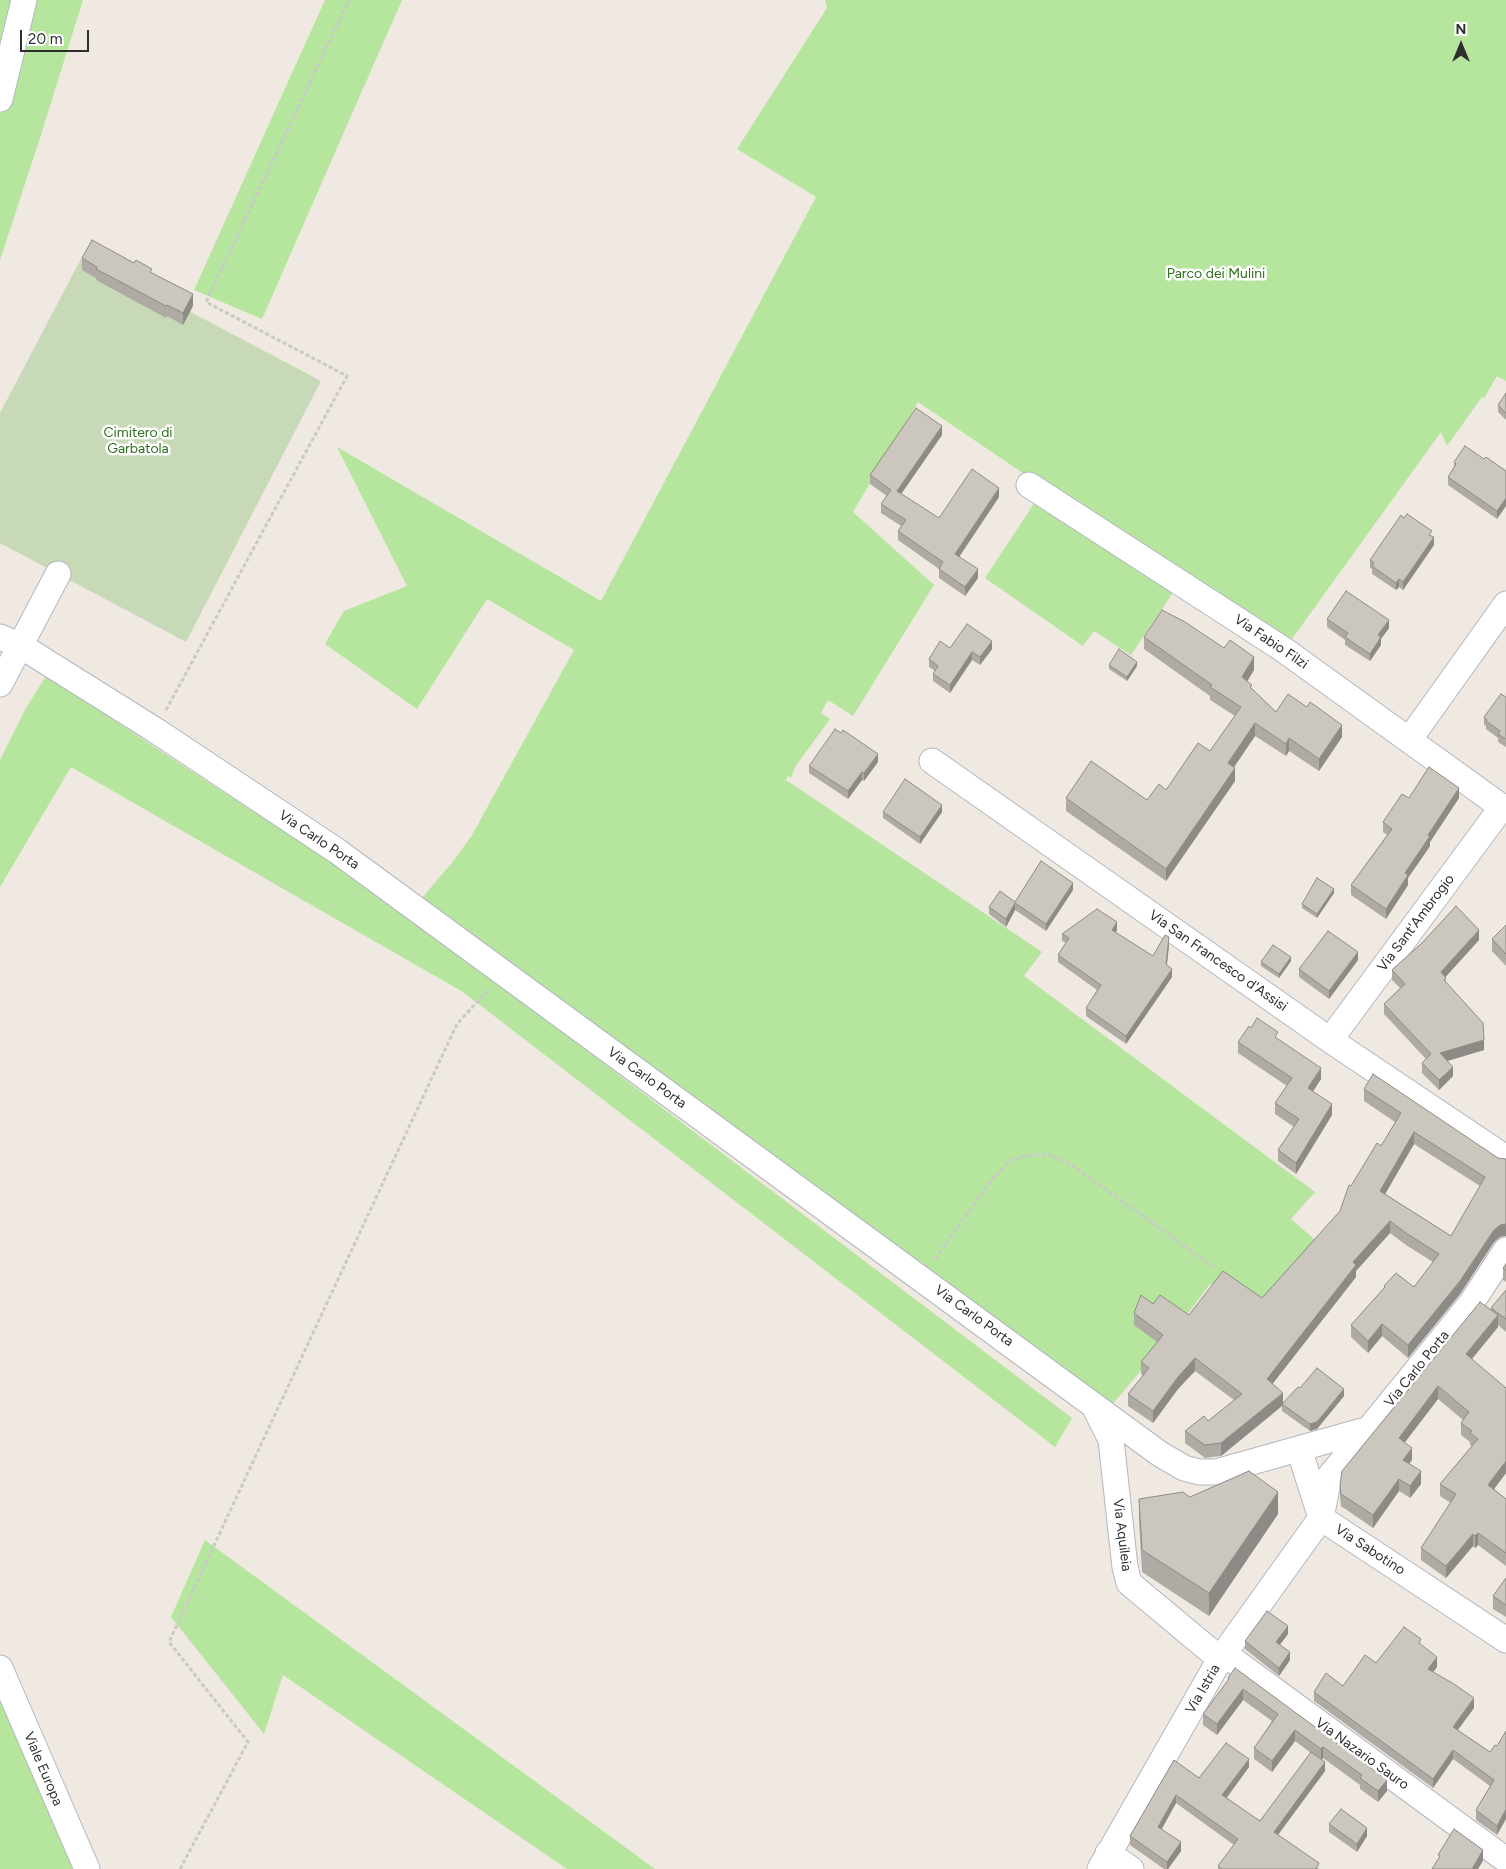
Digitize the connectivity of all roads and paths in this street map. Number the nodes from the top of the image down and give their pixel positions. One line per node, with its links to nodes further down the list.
1 (24, 0): 3 (street)
2 (349, 0): 9 (path)
3 (0, 99)
4 (1029, 485): 10 (street, Via Fabio Filzi)
5 (58, 574): 7 (street)
6 (1506, 604): 10 (street)
7 (11, 642): 8 (street); 9 (street, Via Carlo Porta)
8 (0, 684)
9 (155, 730): 13 (street, Via Carlo Porta)
10 (1409, 740): 12 (street, Via Fabio Filzi)
11 (932, 761): 14 (street, Via San Francesco d'Assisi)
12 (1504, 809): 14 (street, Via Sant'Ambrogio)
13 (503, 973): 18 (street, Via Carlo Porta); 29 (path)
14 (1330, 1040): 15 (street, Via San Francesco d'Assisi)
15 (1506, 1158)
16 (1506, 1250): 20 (street, Via Carlo Porta)
17 (1215, 1268): 18 (path)
18 (921, 1278): 19 (street, Via Carlo Porta)
19 (1092, 1403): 21 (street, Via Carlo Porta); 24 (street, Via Aquileia)
20 (1369, 1429): 21 (street, Via Carlo Porta); 22 (street, Via Sabotino)
21 (1299, 1448): 22 (street)
22 (1320, 1518): 23 (street, Via Sabotino); 24 (street, Via Istria)
23 (1506, 1640)
24 (1220, 1658): 26 (street, Via Nazario Sauro); 27 (street, Via Istria)
25 (0, 1668): 28 (street, Viale Europa)
26 (1501, 1858)
27 (1104, 1861): 30 (street)
28 (87, 1869)
29 (180, 1869)
30 (1131, 1869)

